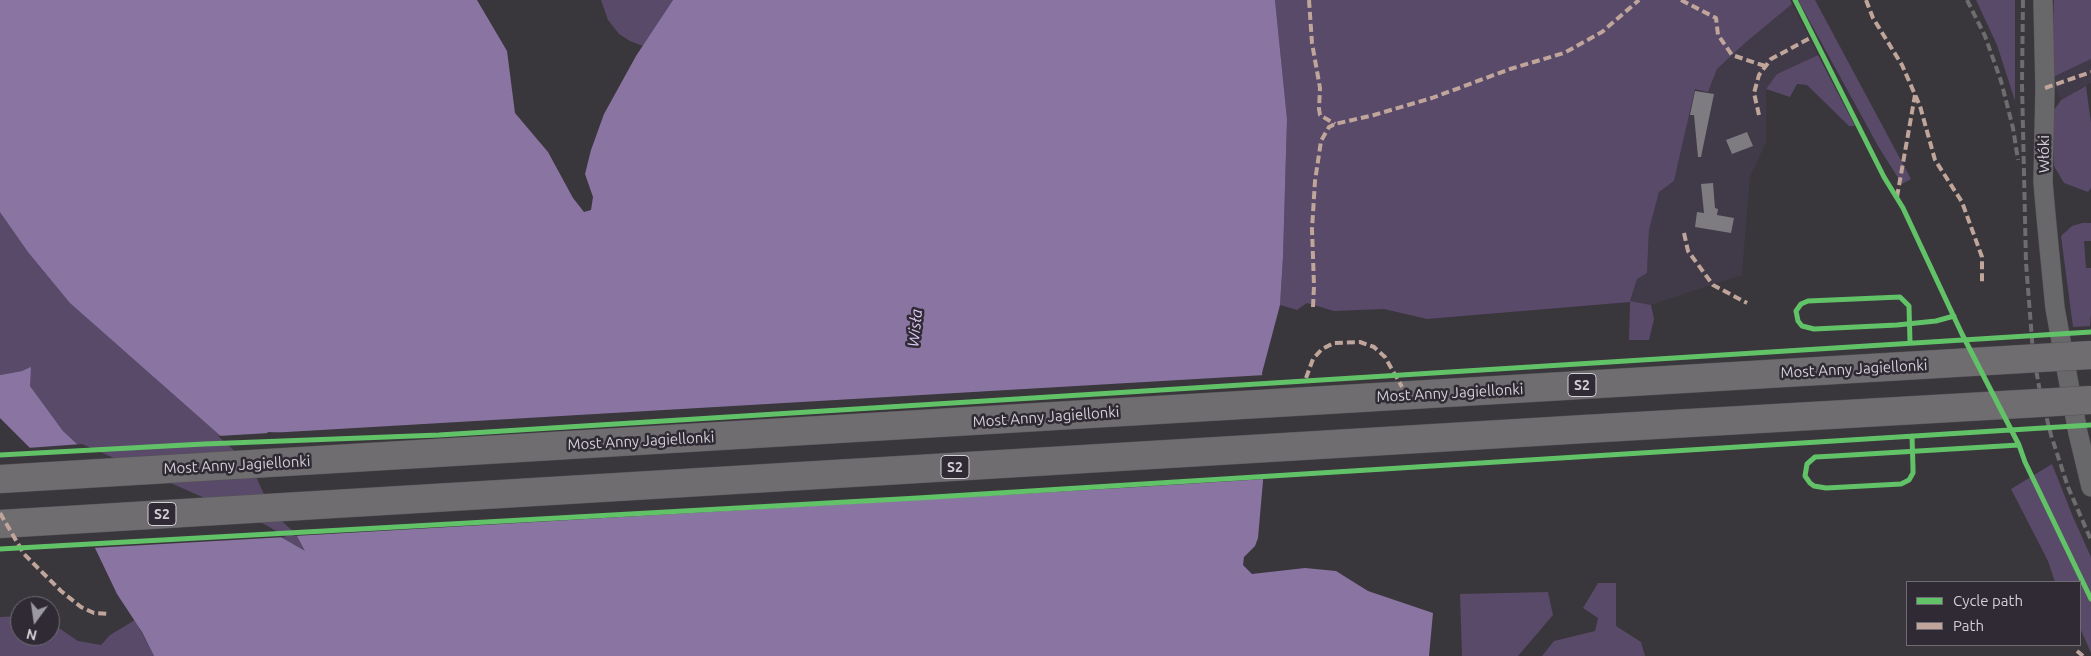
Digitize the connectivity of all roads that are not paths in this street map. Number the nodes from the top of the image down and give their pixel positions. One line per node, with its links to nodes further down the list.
1 (2043, 0): 5 (street, Włóki)
2 (2091, 355): 4 (highway, Most Anny Jagiellonki / S2, bridge)
3 (2091, 400): 6 (highway, S2, bridge)
4 (0, 479)
5 (2091, 488)
6 (0, 524)

